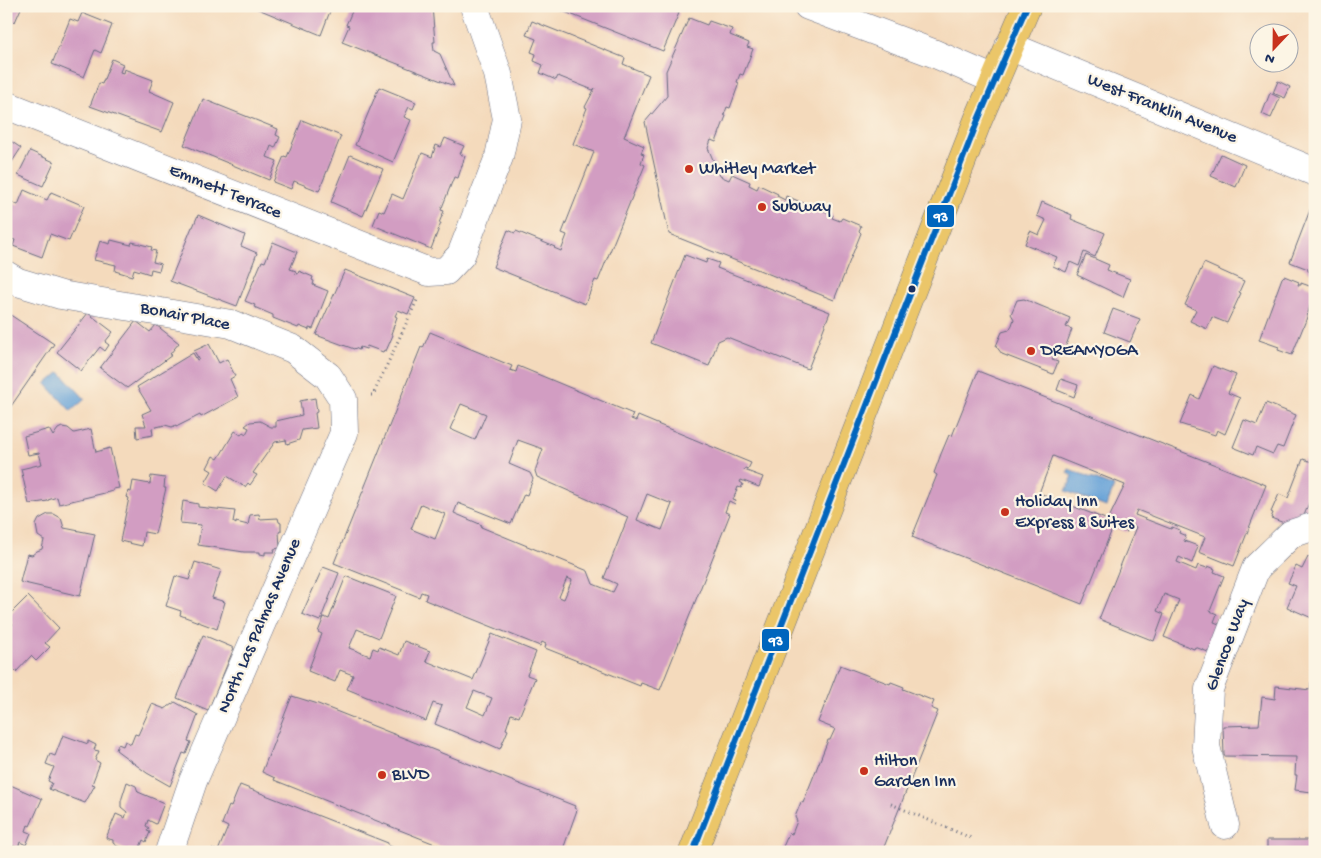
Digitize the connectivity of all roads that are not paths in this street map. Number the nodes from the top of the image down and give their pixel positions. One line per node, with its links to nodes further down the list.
1 (474, 6): 6 (street, Emmett Terrace)
2 (808, 6): 5 (street)
3 (1027, 6): 4 (main road)
4 (1009, 46): 5 (main road); 7 (street, West Franklin Avenue)
5 (995, 80): 13 (main road)
6 (6, 105)
7 (1315, 172)
8 (6, 275): 9 (street, Bonair Place)
9 (343, 399): 12 (street, North Las Palmas Avenue)
10 (1315, 526): 11 (street, Glencoe Way)
11 (1224, 825)
12 (169, 852)
13 (692, 852)

